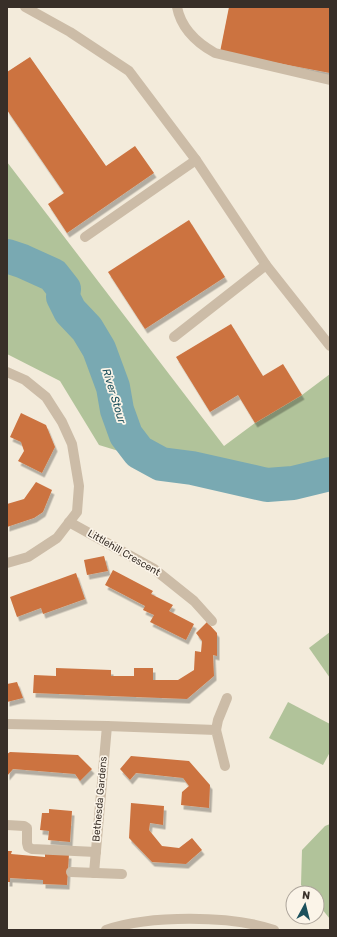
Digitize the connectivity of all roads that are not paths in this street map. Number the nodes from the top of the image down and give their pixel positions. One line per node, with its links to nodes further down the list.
1 (25, 7): 4 (street)
2 (177, 7): 3 (street)
3 (330, 80)
4 (196, 160): 5 (street); 6 (street)
5 (85, 237)
6 (266, 265): 7 (street); 8 (street)
7 (174, 337)
8 (330, 346)
9 (7, 372): 10 (street)
10 (69, 522): 11 (street); 12 (street, Littlehill Crescent)
11 (7, 563)
12 (212, 621)
13 (227, 698): 16 (street)
14 (7, 724): 15 (street)
15 (107, 726): 16 (street); 19 (street, Bethesda Gardens)
16 (216, 730): 17 (street)
17 (225, 766)
18 (7, 825): 19 (street)
19 (96, 852): 21 (street, Bethesda Gardens)
20 (71, 872): 21 (street)
21 (94, 873): 22 (street)
22 (122, 874)
23 (106, 930): 24 (street)
24 (274, 930)

